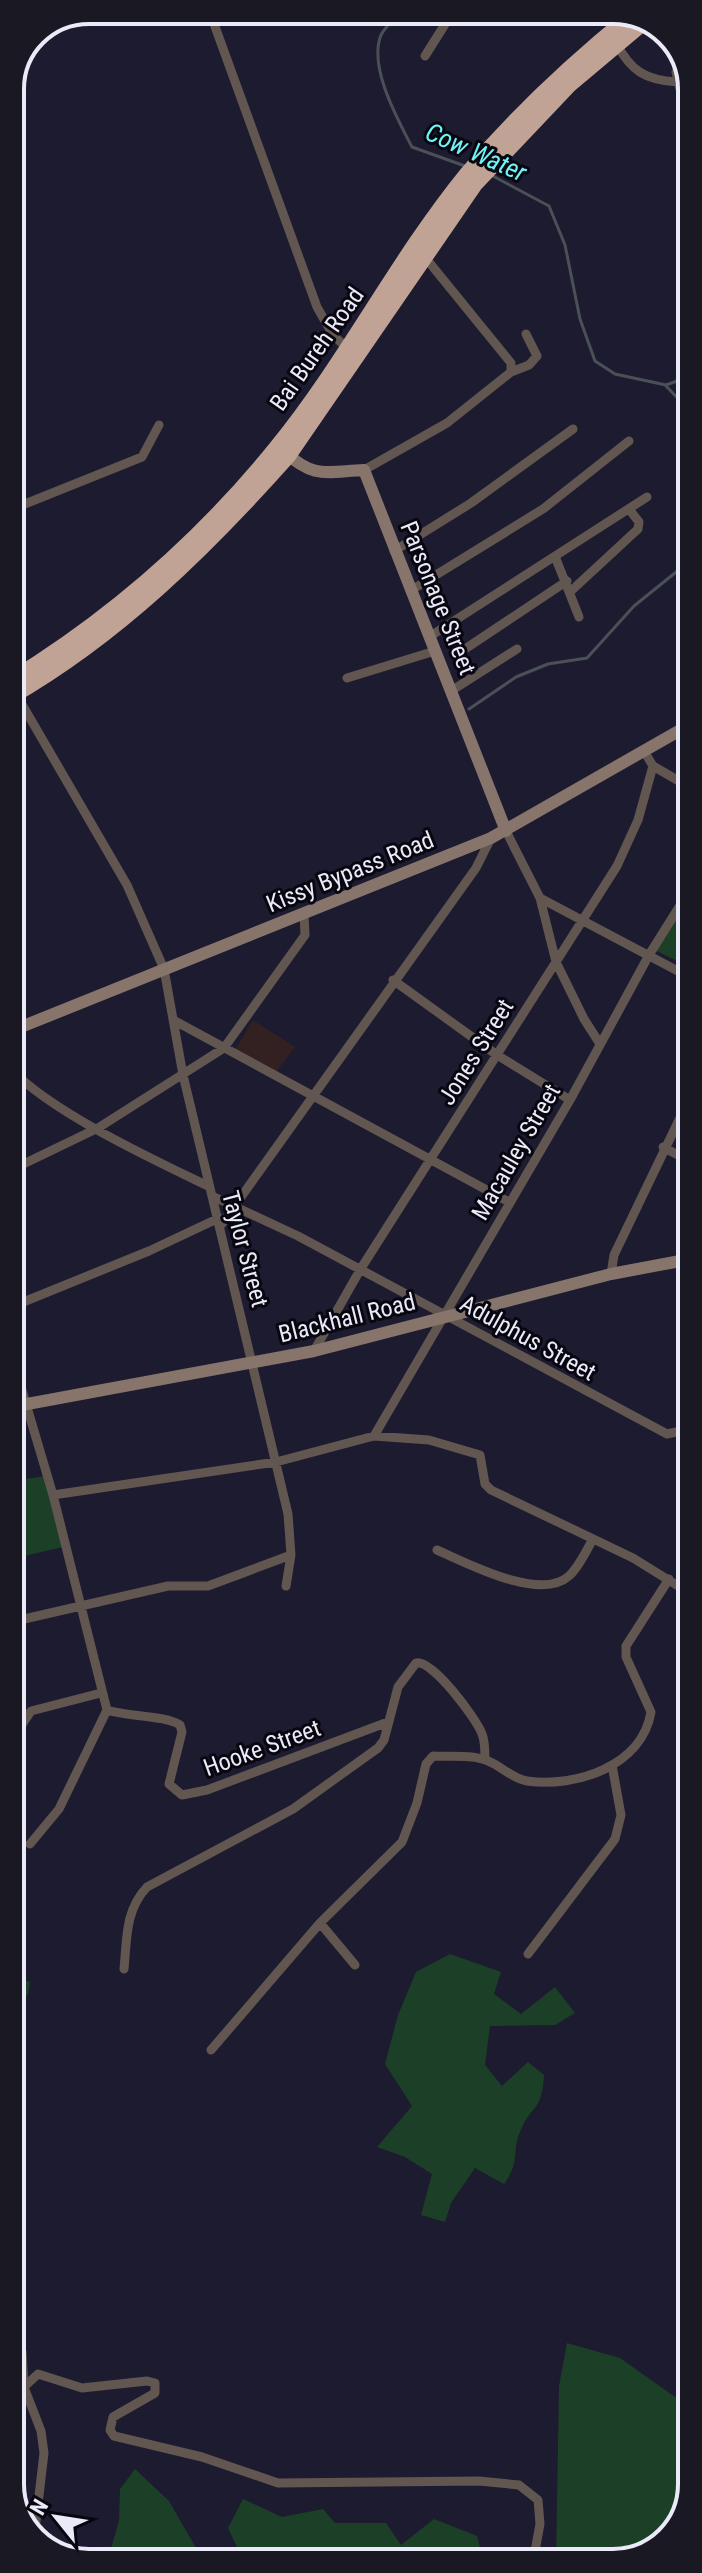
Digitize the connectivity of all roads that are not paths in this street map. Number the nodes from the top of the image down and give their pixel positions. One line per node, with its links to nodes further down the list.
1 (214, 24): 13 (street)
2 (445, 24): 6 (street)
3 (621, 25): 9 (highway, Bai Bureh Road)
4 (636, 28): 5 (highway, Bai Bureh Road)
5 (616, 43): 8 (street); 9 (highway, Bai Bureh Road)
6 (425, 56)
7 (676, 75): 8 (street)
8 (677, 82)
9 (489, 161): 10 (highway, Bai Bureh Road)
10 (471, 179): 11 (highway); 13 (highway, Bai Bureh Road)
11 (424, 255): 13 (highway); 14 (street)
12 (526, 334): 14 (street)
13 (352, 353): 18 (highway, Bai Bureh Road)
14 (511, 368): 19 (street)
15 (159, 425): 21 (street)
16 (573, 429): 23 (street)
17 (629, 441): 26 (street)
18 (283, 451): 19 (main road); 33 (highway, Bai Bureh Road)
19 (364, 470): 23 (main road, Parsonage Street)
20 (647, 497): 22 (street)
21 (24, 504)
22 (629, 509): 24 (street); 25 (street)
23 (394, 551): 26 (main road, Parsonage Street)
24 (556, 559): 25 (street); 28 (street)
25 (569, 586): 27 (street); 31 (street)
26 (410, 591): 28 (main road, Parsonage Street)
27 (579, 617)
28 (429, 637): 30 (main road, Parsonage Street)
29 (517, 649): 34 (street)
30 (435, 651): 32 (street); 34 (main road, Parsonage Street)
31 (462, 651)
32 (347, 678)
33 (24, 681)
34 (451, 691): 40 (main road, Parsonage Street)
35 (24, 711): 48 (street, Taylor Street)
36 (678, 731): 37 (main road, Kissy Bypass Road)
37 (644, 751): 38 (street); 40 (main road, Kissy Bypass Road)
38 (653, 766): 39 (street); 45 (street, Jones Street)
39 (678, 780)
40 (506, 831): 41 (main road, Kissy Bypass Road); 42 (street)
41 (491, 838): 44 (main road, Kissy Bypass Road); 50 (street)
42 (540, 898): 45 (street); 47 (street)
43 (678, 909): 46 (street, Macauley Street)
44 (304, 914): 48 (main road, Kissy Bypass Road); 54 (street)
45 (582, 920): 46 (street); 47 (street, Jones Street)
46 (649, 955): 49 (street); 53 (street, Macauley Street)
47 (556, 962): 53 (street); 55 (street, Jones Street)
48 (164, 969): 51 (street, Taylor Street); 52 (main road, Kissy Bypass Road)
49 (678, 971)
50 (393, 980): 55 (street); 58 (street)
51 (175, 1021): 54 (street); 56 (street, Taylor Street)
52 (24, 1026)
53 (600, 1044): 59 (street, Macauley Street)
54 (224, 1048): 56 (street); 58 (street)
55 (497, 1055): 59 (street); 64 (street, Jones Street)
56 (183, 1075): 61 (street); 66 (street, Taylor Street)
57 (24, 1082): 61 (street, Adulphus Street)
58 (314, 1097): 64 (street); 68 (street)
59 (570, 1100): 67 (street, Macauley Street)
60 (678, 1119): 62 (street)
61 (98, 1128): 65 (street); 66 (street, Adulphus Street)
62 (663, 1147): 63 (street); 72 (street)
63 (678, 1155)
64 (432, 1160): 67 (street); 71 (street, Jones Street)
65 (24, 1164)
66 (210, 1191): 68 (street, Adulphus Street); 69 (street, Taylor Street)
67 (509, 1202): 74 (street, Macauley Street)
68 (235, 1207): 69 (street); 71 (street, Adulphus Street)
69 (220, 1221): 73 (street); 76 (street, Taylor Street)
70 (678, 1261): 72 (main road, Blackhall Road)
71 (360, 1270): 74 (street, Adulphus Street); 75 (street, Jones Street)
72 (611, 1274): 74 (main road, Blackhall Road)
73 (24, 1302)
74 (444, 1315): 75 (main road, Blackhall Road); 80 (street, Adulphus Street); 81 (street, Macauley Street)
75 (314, 1351): 76 (main road, Blackhall Road)
76 (253, 1363): 79 (main road, Blackhall Road); 82 (street, Taylor Street)
77 (24, 1395): 79 (street)
78 (24, 1405): 79 (main road, Blackhall Road)
79 (27, 1405): 83 (street)
80 (678, 1432)
81 (374, 1436): 82 (street); 84 (street)
82 (276, 1462): 83 (street); 86 (street, Taylor Street)
83 (53, 1495): 90 (street)
84 (593, 1539): 85 (street); 87 (street)
85 (437, 1550)
86 (291, 1555): 89 (street, Taylor Street); 90 (street)
87 (669, 1579): 88 (street); 97 (street)
88 (678, 1585)
89 (286, 1586)
90 (83, 1605): 91 (street); 92 (street)
91 (24, 1619)
92 (101, 1693): 93 (street); 94 (street)
93 (107, 1710): 95 (street, Hooke Street); 98 (street)
94 (24, 1722)
95 (388, 1722): 96 (street); 102 (street)
96 (485, 1759): 97 (street); 99 (street)
97 (612, 1765): 100 (street)
98 (30, 1844)
99 (320, 1923): 101 (street); 103 (street)
100 (528, 1954)
101 (355, 1965)
102 (124, 1969)
103 (211, 2050)
104 (24, 2387): 105 (street); 106 (street)
105 (36, 2521)
106 (535, 2549)

